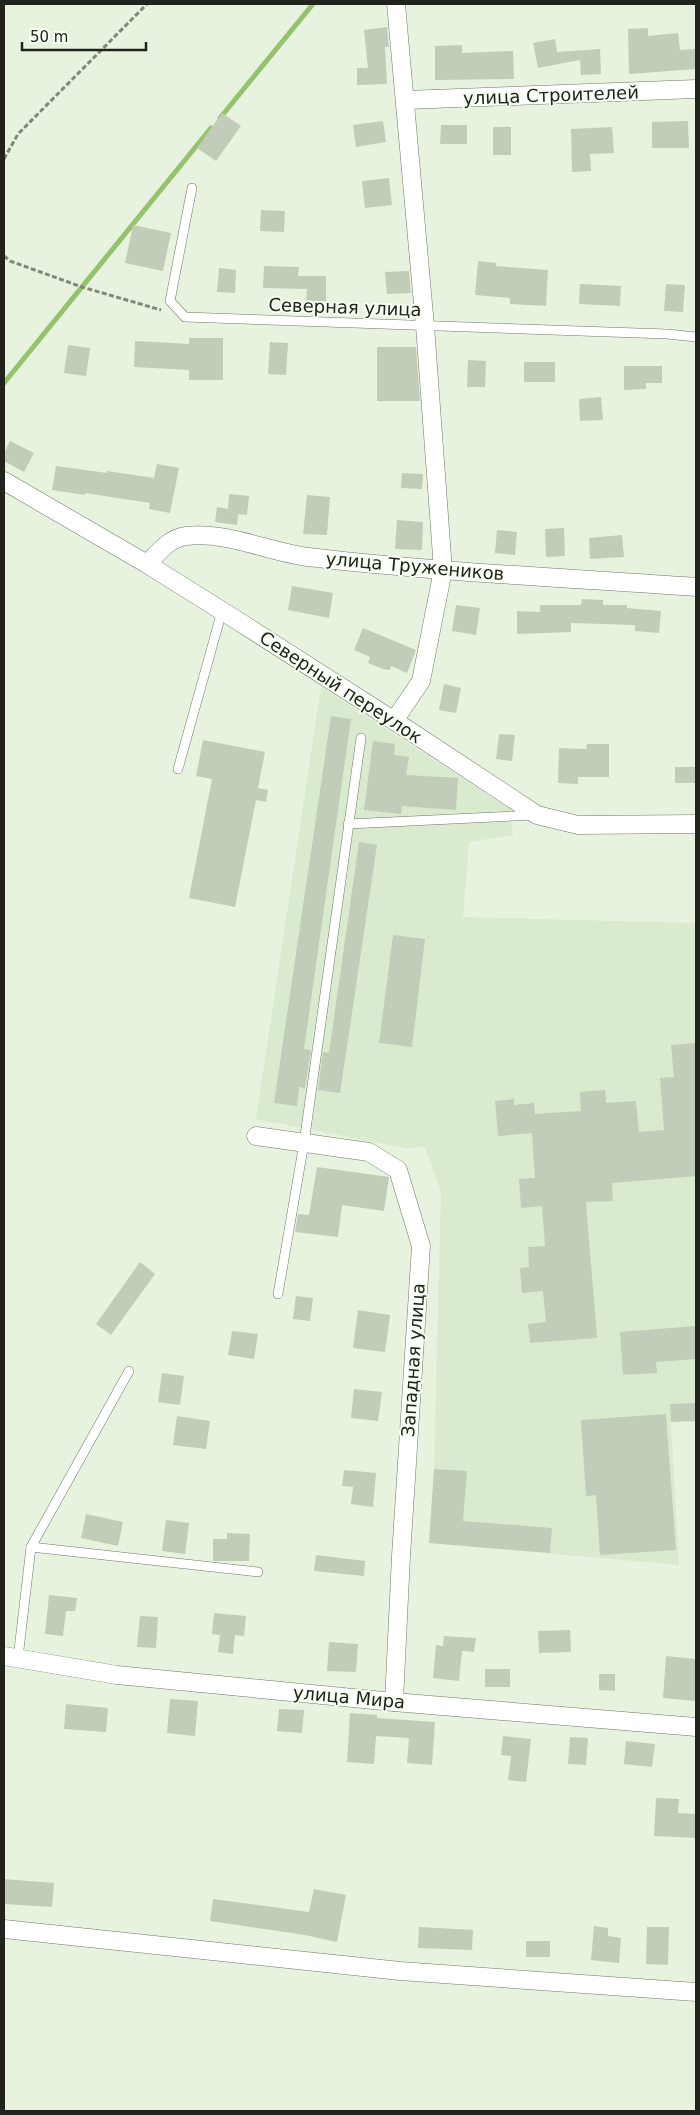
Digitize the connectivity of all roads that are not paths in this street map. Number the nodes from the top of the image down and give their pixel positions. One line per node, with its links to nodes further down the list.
1 (396, 4): 3 (street)
2 (696, 89): 3 (street, улица Строителей)
3 (406, 100): 5 (street)
4 (192, 188): 5 (lane, Северная улица)
5 (425, 326): 6 (lane, Северная улица); 9 (street)
6 (696, 337)
7 (4, 481): 8 (street, Северный переулок)
8 (148, 564): 9 (street, улица Тружеников); 11 (street, Северный переулок)
9 (442, 570): 10 (street, улица Тружеников); 12 (street)
10 (696, 587)
11 (222, 611): 12 (street, Северный переулок); 14 (lane)
12 (394, 721): 15 (street, Северный переулок)
13 (361, 738): 16 (lane)
14 (178, 769)
15 (537, 815): 16 (lane); 17 (street, Северный переулок)
16 (348, 824): 19 (lane)
17 (696, 824)
18 (256, 1136): 19 (street, Западная улица)
19 (304, 1143): 20 (lane); 25 (street, Западная улица)
20 (278, 1294)
21 (129, 1371): 22 (lane)
22 (31, 1547): 23 (lane); 24 (lane)
23 (258, 1572)
24 (11, 1657): 25 (street, улица Мира)
25 (394, 1702): 26 (street, улица Мира)
26 (696, 1727)
27 (4, 1929): 28 (street)
28 (696, 1992)

